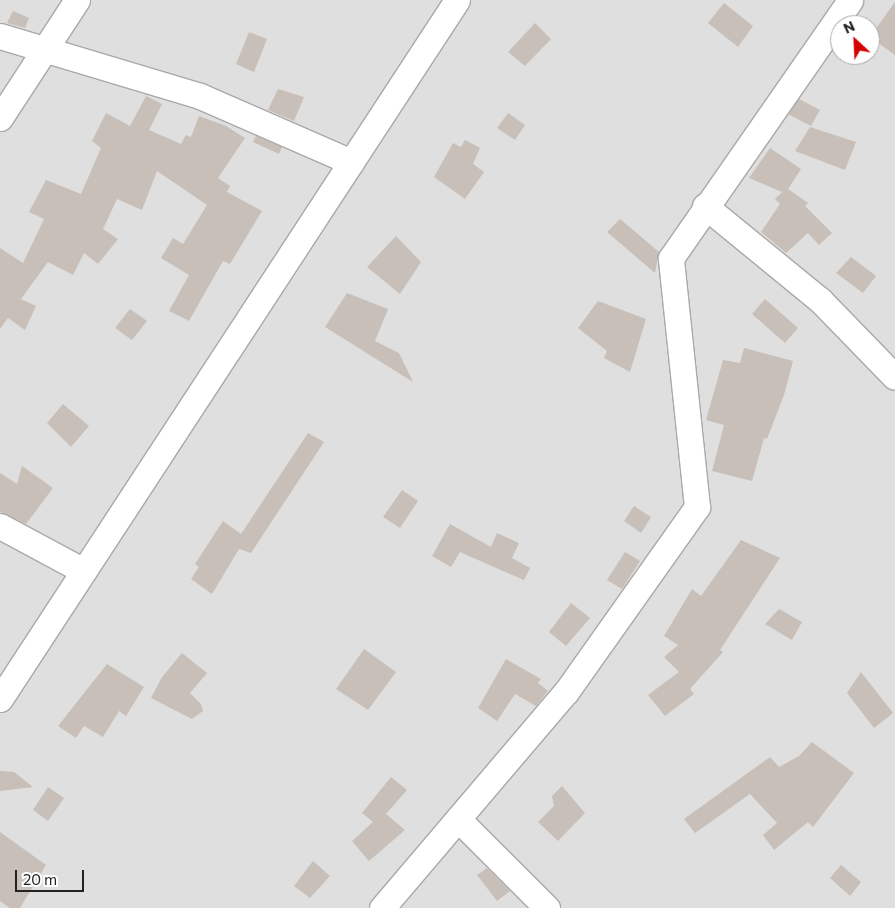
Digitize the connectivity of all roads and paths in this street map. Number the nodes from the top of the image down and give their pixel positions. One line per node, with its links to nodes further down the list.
1 (77, 0): 5 (street)
2 (457, 0): 7 (street)
3 (850, 0): 8 (street)
4 (0, 36): 5 (street)
5 (44, 50): 6 (street); 7 (street)
6 (0, 118)
7 (351, 162): 11 (street)
8 (705, 206): 9 (street); 13 (street)
9 (895, 377)
10 (0, 526): 11 (street)
11 (84, 571): 12 (street)
12 (0, 699)
13 (458, 819): 14 (street); 15 (street)
14 (382, 908)
15 (547, 908)

